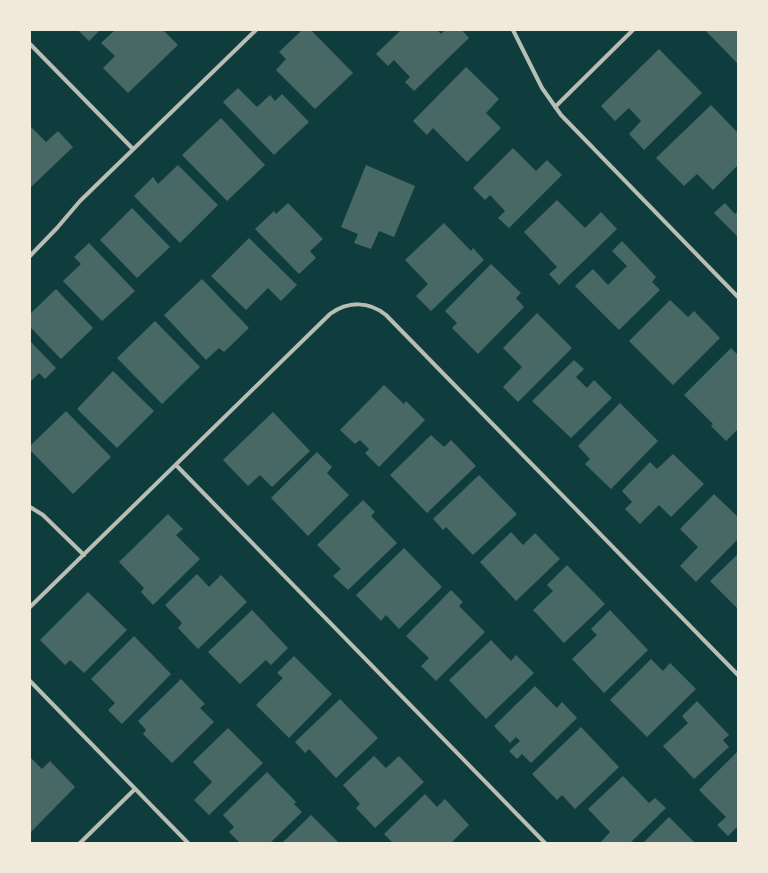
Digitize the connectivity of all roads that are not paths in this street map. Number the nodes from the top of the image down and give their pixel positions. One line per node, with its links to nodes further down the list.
1 (256, 30): 6 (street)
2 (513, 30): 5 (street)
3 (634, 30): 5 (street)
4 (30, 44): 6 (street)
5 (555, 107): 8 (street)
6 (133, 149): 7 (street)
7 (30, 256)
8 (738, 297)
9 (176, 465): 11 (street); 13 (street); 18 (street)
10 (30, 507): 11 (street)
11 (84, 555): 12 (street)
12 (30, 607)
13 (738, 675)
14 (30, 681): 15 (street)
15 (135, 789): 16 (street); 17 (street)
16 (80, 843)
17 (188, 843)
18 (545, 843)

